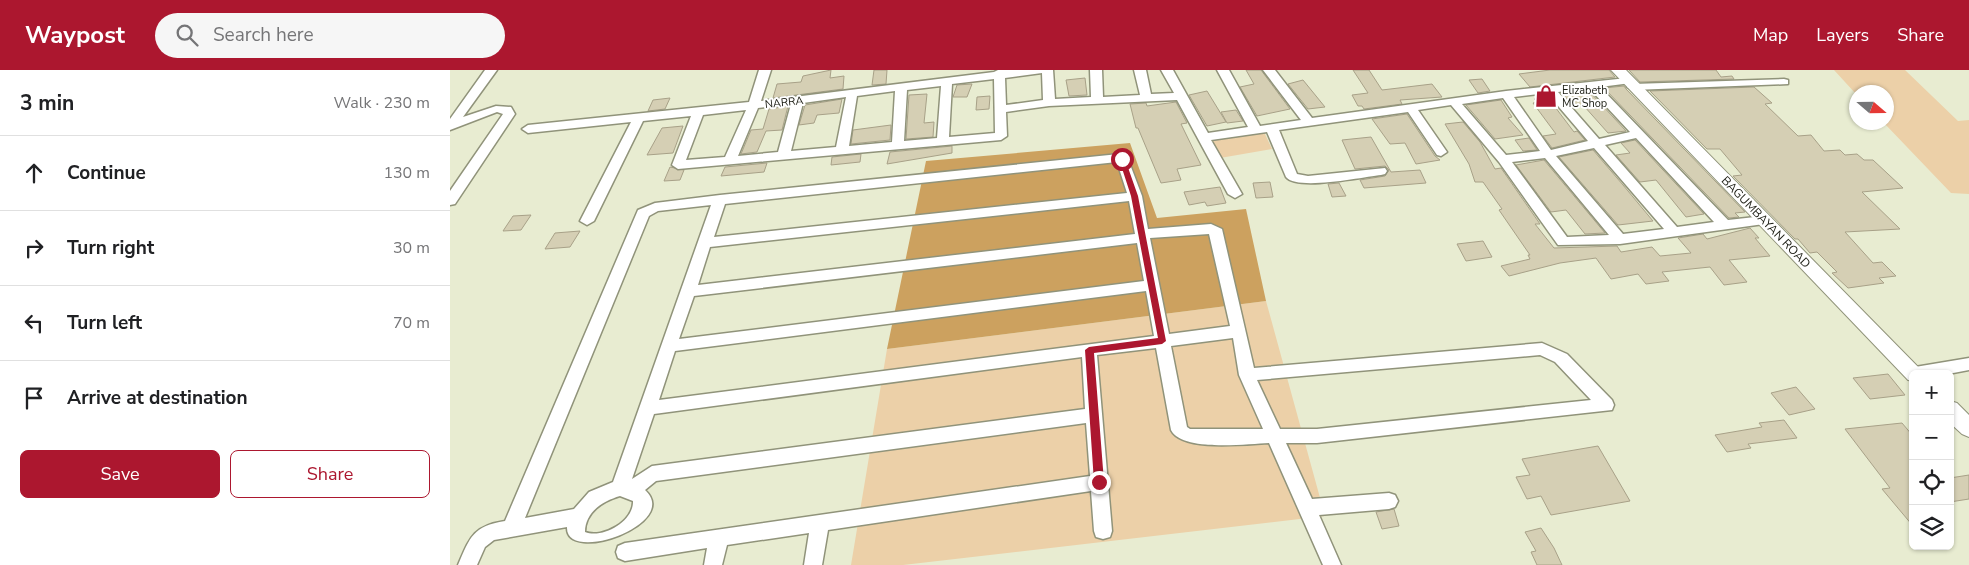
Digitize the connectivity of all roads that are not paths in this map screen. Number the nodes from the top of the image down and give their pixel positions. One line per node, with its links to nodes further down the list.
1 (491, 70): 32 (street)
2 (765, 70): 26 (street)
3 (1040, 70): 10 (street, NARRA)
4 (1047, 70): 25 (street)
5 (1096, 70): 23 (street)
6 (1140, 70): 20 (street)
7 (1167, 70): 21 (street)
8 (1223, 70): 35 (street)
9 (1269, 70): 31 (street)
10 (999, 73): 11 (street, NARRA); 28 (street)
11 (968, 74): 13 (street, NARRA)
12 (1626, 79): 14 (street); 15 (street); 52 (street, BAGUMBAYAN ROAD)
13 (948, 82): 16 (street, NARRA); 38 (street)
14 (1784, 82)
15 (1592, 86): 17 (street); 36 (street)
16 (902, 87): 18 (street, NARRA); 40 (street)
17 (1550, 90): 19 (street); 39 (street)
18 (852, 94): 22 (street, NARRA); 41 (street)
19 (1506, 94): 24 (street); 44 (street)
20 (1146, 96): 21 (street); 23 (street)
21 (1180, 96): 37 (street)
22 (798, 100): 26 (street, NARRA); 43 (street)
23 (1097, 100): 25 (street)
24 (1454, 102): 27 (street); 45 (street)
25 (1049, 103): 28 (street)
26 (754, 105): 29 (street, NARRA); 46 (street)
27 (1411, 108): 31 (street); 42 (street)
28 (999, 109): 38 (street)
29 (698, 112): 30 (street, NARRA); 46 (street)
30 (639, 118): 34 (street, NARRA); 53 (street)
31 (1310, 123): 33 (street)
32 (450, 126): 51 (street)
33 (1272, 128): 35 (street); 47 (street)
34 (528, 129)
35 (1256, 130): 37 (street)
36 (1638, 134): 39 (street); 54 (street)
37 (1205, 137): 48 (street)
38 (944, 141): 40 (street)
39 (1596, 143): 44 (street); 55 (street)
40 (898, 145): 41 (street)
41 (842, 150): 43 (street)
42 (1441, 152)
43 (784, 154): 46 (street)
44 (1548, 154): 45 (street); 57 (street)
45 (1503, 159): 57 (street)
46 (730, 160)
47 (1381, 171)
48 (1235, 194)
49 (1134, 196): 50 (street); 56 (street); 58 (street)
50 (720, 199): 58 (street); 80 (street)
51 (450, 200)
52 (1764, 220): 54 (street); 66 (street, BAGUMBAYAN ROAD)
53 (586, 221)
54 (1724, 224): 55 (street)
55 (1675, 233): 57 (street)
56 (1142, 236): 59 (street); 60 (street); 61 (street)
57 (1620, 238)
58 (705, 243): 60 (street)
59 (1152, 285): 62 (street); 63 (street)
60 (688, 291): 63 (street)
61 (1240, 331): 62 (street); 68 (street)
62 (1162, 341): 64 (street); 73 (street)
63 (669, 346): 69 (street)
64 (1089, 350): 69 (street); 71 (street)
65 (1969, 364): 67 (street)
66 (1911, 370)
67 (1937, 370)
68 (1247, 375): 73 (street); 73 (street)
69 (648, 408): 75 (street)
70 (1954, 413): 72 (street)
71 (1094, 416): 74 (street); 75 (street)
72 (1969, 428)
73 (1272, 436): 77 (street)
74 (1099, 482): 79 (street); 81 (street)
75 (626, 489): 78 (street); 83 (street)
76 (1389, 500): 77 (street)
77 (1306, 508): 87 (street)
78 (578, 517): 80 (street); 83 (street)
79 (820, 524): 82 (street); 86 (street)
80 (511, 529): 84 (street)
81 (1103, 531)
82 (720, 539): 83 (street); 85 (street)
83 (623, 551)
84 (467, 565)
85 (713, 565)
86 (813, 565)
87 (1332, 565)

